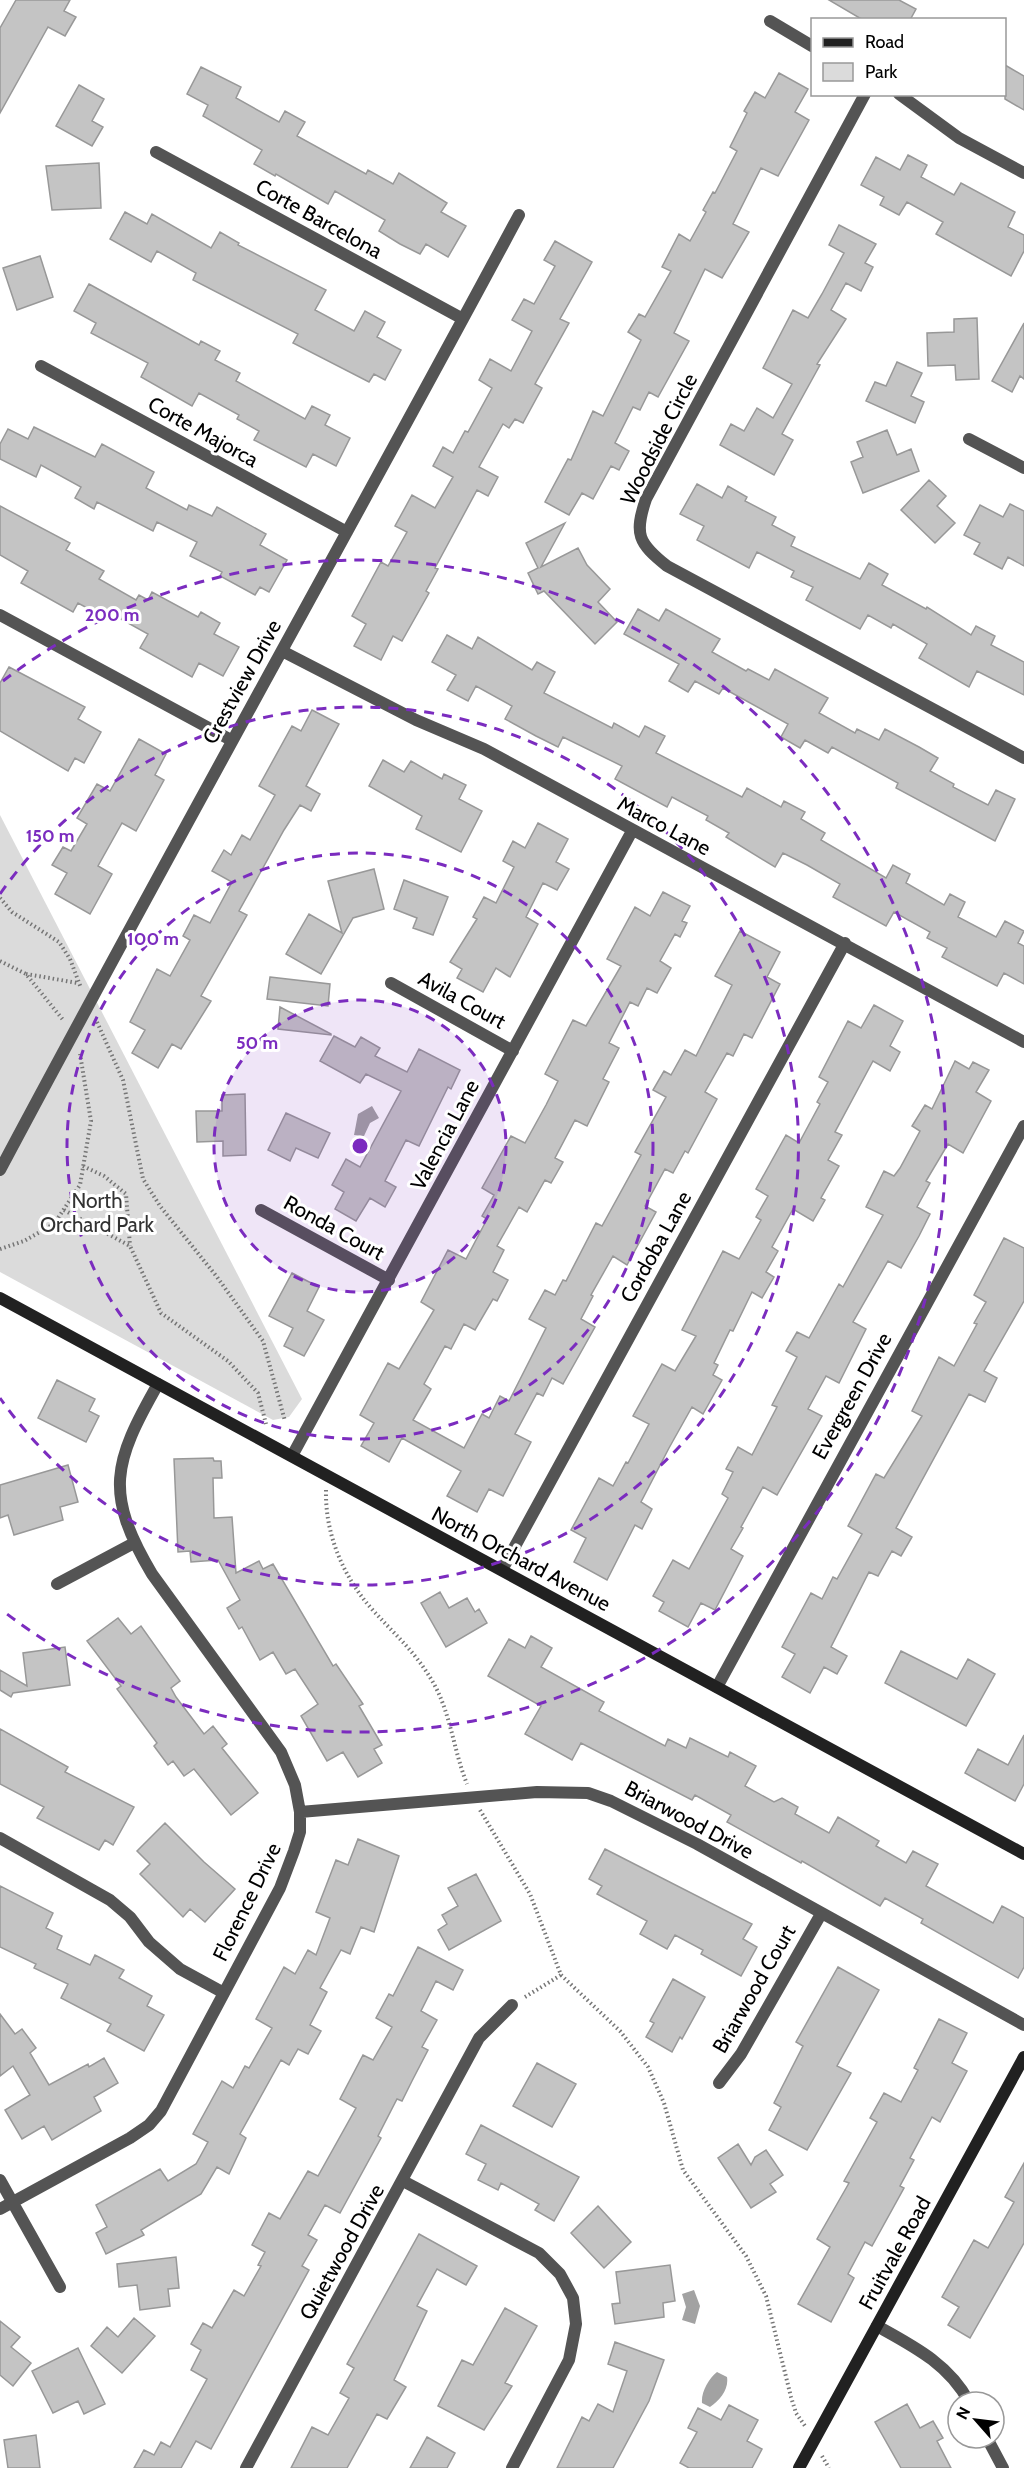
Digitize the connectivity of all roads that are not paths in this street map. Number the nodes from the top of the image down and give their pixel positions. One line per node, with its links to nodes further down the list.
1 (770, 21): 2 (street)
2 (811, 45)
3 (864, 96): 16 (street, Woodside Circle)
4 (902, 96): 6 (street)
5 (156, 152): 8 (street, Corte Barcelona)
6 (1024, 173)
7 (519, 215): 8 (street, Crestview Drive)
8 (464, 319): 12 (street, Crestview Drive)
9 (41, 366): 12 (street, Corte Majorca)
10 (969, 439): 11 (street)
11 (1024, 468)
12 (347, 532): 14 (street, Crestview Drive)
13 (0, 615): 15 (street)
14 (282, 651): 15 (street, Crestview Drive); 17 (street, Marco Lane)
15 (231, 740): 23 (street, Crestview Drive)
16 (1024, 758)
17 (632, 831): 18 (street, Marco Lane); 21 (street, Valencia Lane)
18 (845, 943): 20 (street, Marco Lane); 30 (street, Cordoba Lane)
19 (392, 983): 21 (street, Avila Court)
20 (1024, 1042)
21 (513, 1051): 25 (street, Valencia Lane)
22 (1024, 1126): 32 (street, Evergreen Drive)
23 (0, 1170)
24 (261, 1210): 25 (street, Ronda Court)
25 (389, 1280): 28 (street, Valencia Lane)
26 (0, 1298): 27 (street, North Orchard Avenue)
27 (158, 1384): 28 (street, North Orchard Avenue); 29 (street, Florence Drive)
28 (292, 1456): 30 (street, North Orchard Avenue)
29 (134, 1543): 31 (street); 33 (street, Florence Drive)
30 (502, 1570): 32 (street, North Orchard Avenue)
31 (57, 1584)
32 (717, 1687): 35 (street, North Orchard Avenue)
33 (300, 1812): 36 (street, Briarwood Drive); 37 (street, Florence Drive)
34 (0, 1838): 37 (street)
35 (1024, 1854)
36 (821, 1914): 39 (street, Briarwood Drive); 41 (street, Briarwood Court)
37 (224, 1993): 44 (street, Florence Drive)
38 (512, 2005): 43 (street)
39 (1024, 2025)
40 (1024, 2057): 47 (street, Fruitvale Road)
41 (719, 2083)
42 (0, 2180): 44 (street)
43 (403, 2181): 50 (street, Quietwood Drive); 51 (street, Quietwood Drive)
44 (14, 2202): 45 (street, Florence Drive); 46 (street)
45 (0, 2209)
46 (60, 2287)
47 (877, 2326): 48 (street); 52 (street, Fruitvale Road)
48 (960, 2390)
49 (993, 2450): 53 (street)
50 (246, 2468)
51 (512, 2468)
52 (799, 2468)
53 (1003, 2468)

